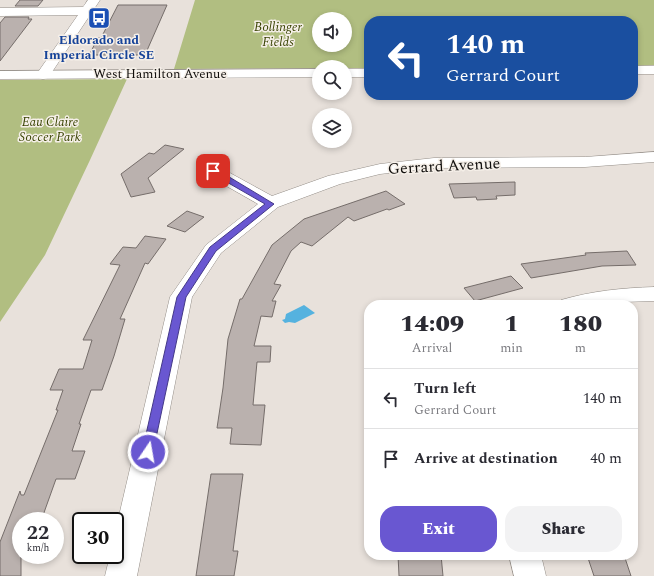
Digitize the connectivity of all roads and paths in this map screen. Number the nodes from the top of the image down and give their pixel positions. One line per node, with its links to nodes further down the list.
1 (90, 6): 2 (street); 8 (street)
2 (0, 12)
3 (638, 70): 4 (street)
4 (654, 70)
5 (364, 72): 7 (street)
6 (312, 73): 8 (street, West Hamilton Avenue)
7 (352, 73)
8 (43, 75): 9 (street, West Hamilton Avenue)
9 (0, 76)
10 (654, 157): 12 (street, Gerrard Avenue)
11 (213, 171): 12 (street)
12 (270, 204): 16 (street, Gerrard Avenue)
13 (654, 294): 14 (street)
14 (590, 300)
15 (526, 560): 17 (street)
16 (121, 576)
17 (530, 576)

